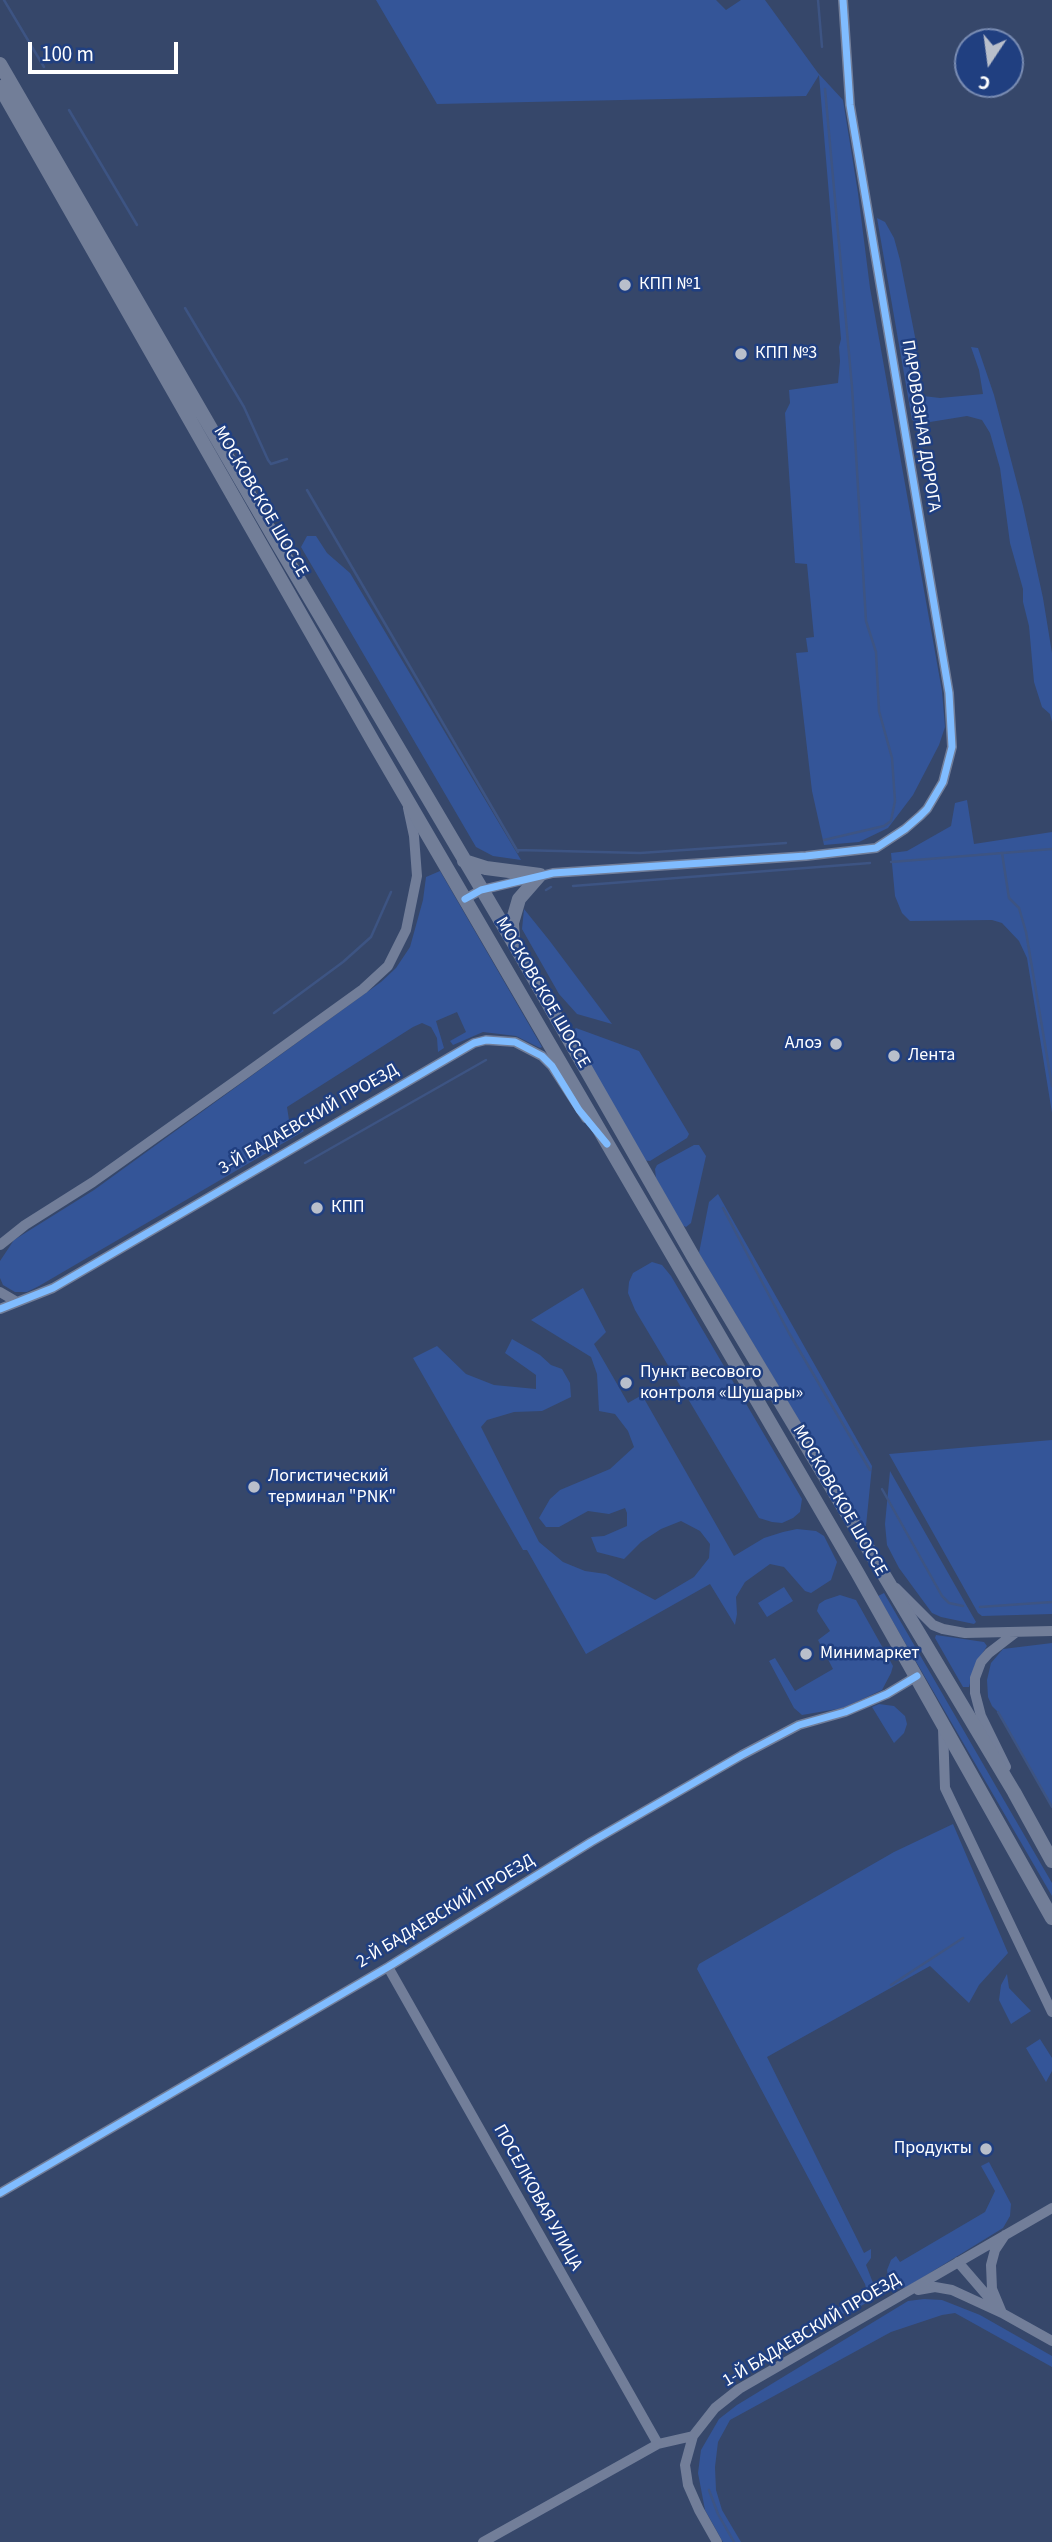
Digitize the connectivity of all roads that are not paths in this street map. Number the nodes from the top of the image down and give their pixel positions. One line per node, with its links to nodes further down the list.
1 (843, 0): 6 (street, ПАРОВОЗНАЯ ДОРОГА)
2 (0, 64): 5 (highway, МОСКОВСКОЕ ШОССЕ)
3 (0, 87): 4 (highway, МОСКОВСКОЕ ШОССЕ)
4 (405, 794): 8 (highway, МОСКОВСКОЕ ШОССЕ); 11 (street)
5 (464, 861): 6 (highway); 7 (highway, МОСКОВСКОЕ ШОССЕ)
6 (540, 875): 7 (street, ПАРОВОЗНАЯ ДОРОГА); 9 (highway)
7 (481, 890): 8 (street, ПАРОВОЗНАЯ ДОРОГА); 9 (highway, МОСКОВСКОЕ ШОССЕ)
8 (465, 899): 10 (highway, МОСКОВСКОЕ ШОССЕ)
9 (513, 942): 15 (highway, МОСКОВСКОЕ ШОССЕ)
10 (607, 1144): 13 (street, 3-Й БАДАЕВСКИЙ ПРОЕЗД); 18 (highway, МОСКОВСКОЕ ШОССЕ)
11 (0, 1245)
12 (0, 1292): 13 (street)
13 (17, 1302): 14 (street, 3-Й БАДАЕВСКИЙ ПРОЕЗД)
14 (0, 1309)
15 (890, 1585): 17 (street); 20 (highway, МОСКОВСКОЕ ШОССЕ)
16 (1052, 1631): 17 (street)
17 (1015, 1633): 20 (street)
18 (917, 1676): 19 (highway, МОСКОВСКОЕ ШОССЕ); 23 (street, 2-Й БАДАЕВСКИЙ ПРОЕЗД)
19 (943, 1724): 22 (highway, МОСКОВСКОЕ ШОССЕ); 24 (street)
20 (1014, 1792): 21 (highway, МОСКОВСКОЕ ШОССЕ)
21 (1052, 1861)
22 (1052, 1918)
23 (388, 1967): 25 (street, 2-Й БАДАЕВСКИЙ ПРОЕЗД); 33 (street, ПОСЕЛКОВАЯ УЛИЦА)
24 (1052, 2012)
25 (0, 2193)
26 (1052, 2208): 27 (street, 1-Й БАДАЕВСКИЙ ПРОЕЗД)
27 (1006, 2233): 28 (street, 1-Й БАДАЕВСКИЙ ПРОЕЗД); 30 (street)
28 (958, 2262): 29 (street, 1-Й БАДАЕВСКИЙ ПРОЕЗД); 30 (street)
29 (911, 2291): 30 (street); 32 (street, 1-Й БАДАЕВСКИЙ ПРОЕЗД)
30 (1002, 2313): 31 (street)
31 (1052, 2341)
32 (694, 2437): 33 (street); 35 (street)
33 (659, 2444): 34 (street)
34 (483, 2542)
35 (717, 2542)

